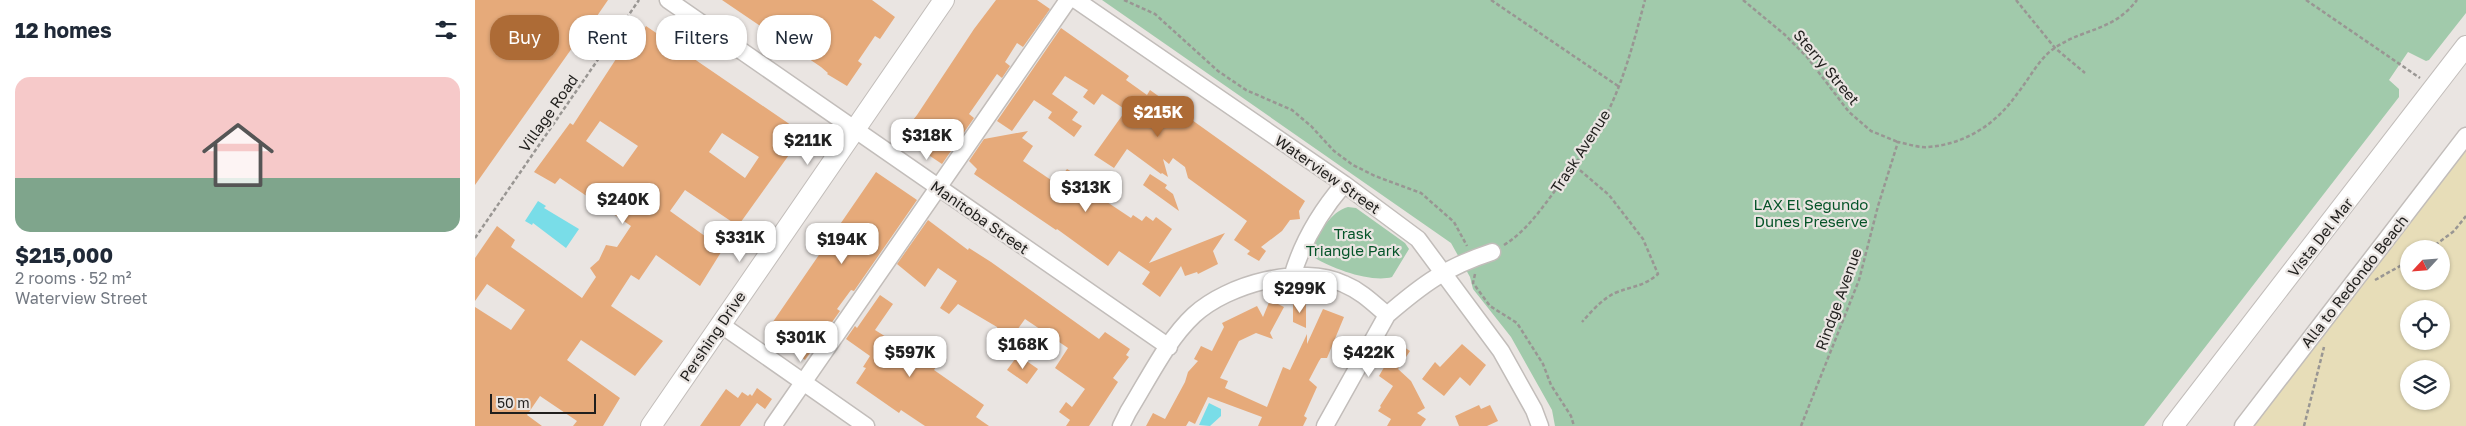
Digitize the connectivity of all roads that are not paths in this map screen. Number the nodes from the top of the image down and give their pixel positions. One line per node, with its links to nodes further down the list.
1 (668, 0): 6 (street, Manitoba Street)
2 (944, 0): 6 (main road, Pershing Drive)
3 (1067, 0): 9 (street)
4 (1076, 0): 8 (street, Waterview Street)
5 (2466, 46): 23 (main road, Vista Del Mar)
6 (855, 129): 9 (street, Manitoba Street); 14 (main road, Pershing Drive)
7 (2466, 136): 24 (street, Alla to Redondo Beach)
8 (1344, 184): 11 (street, Waterview Street); 12 (street)
9 (938, 188): 15 (street, Manitoba Street); 16 (street)
10 (1492, 252): 11 (street)
11 (1443, 271): 13 (street); 22 (street, Waterview Street)
12 (1292, 277): 13 (street); 15 (street)
13 (1387, 315): 21 (street)
14 (720, 324): 16 (street); 17 (main road, Pershing Drive)
15 (1169, 347): 20 (street)
16 (802, 382): 18 (street); 19 (street)
17 (651, 426)
18 (773, 426)
19 (866, 426)
20 (1121, 426)
21 (1325, 426)
22 (1540, 426)
23 (2173, 426)
24 (2243, 426)

